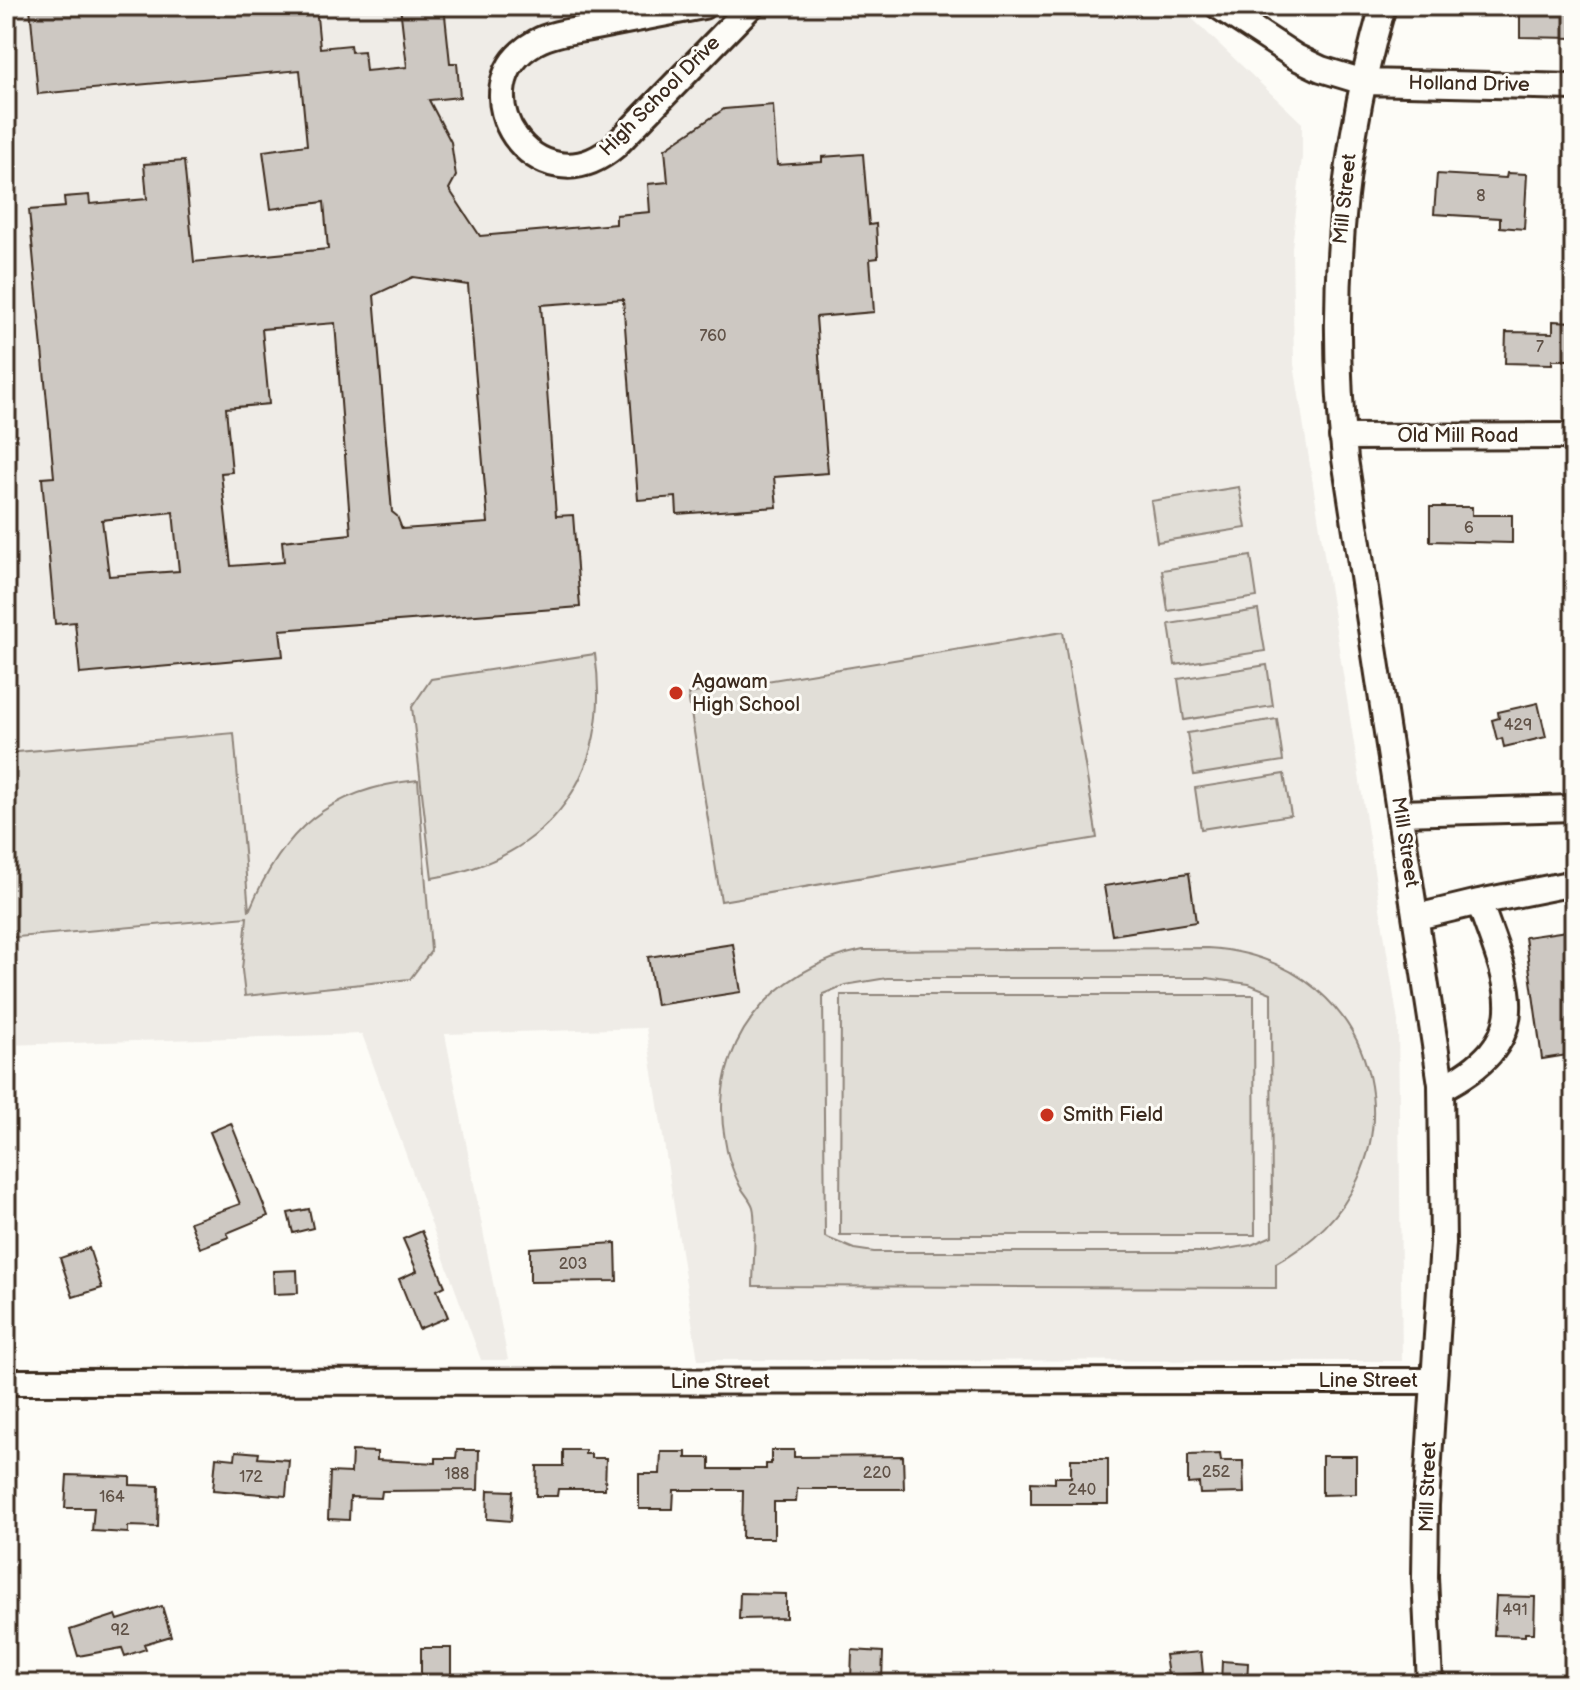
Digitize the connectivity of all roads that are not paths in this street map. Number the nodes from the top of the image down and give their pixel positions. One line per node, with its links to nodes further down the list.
1 (703, 6): 2 (street, High School Drive)
2 (751, 6)
3 (1218, 6): 5 (street, Holland Drive)
4 (1383, 6): 5 (street, Mill Street)
5 (1364, 82): 6 (street, Holland Drive); 8 (street, Mill Street)
6 (1574, 87)
7 (1574, 436): 8 (street, Old Mill Road)
8 (1342, 437): 10 (street, Mill Street)
9 (1574, 808): 10 (street)
10 (1400, 813): 13 (street, Mill Street)
11 (1574, 883): 12 (street)
12 (1479, 902): 13 (street); 14 (street)
13 (1417, 917): 14 (street, Mill Street)
14 (1442, 1088): 15 (street, Mill Street)
15 (1433, 1381): 16 (street, Line Street); 17 (street, Mill Street)
16 (6, 1382)
17 (1430, 1684)

